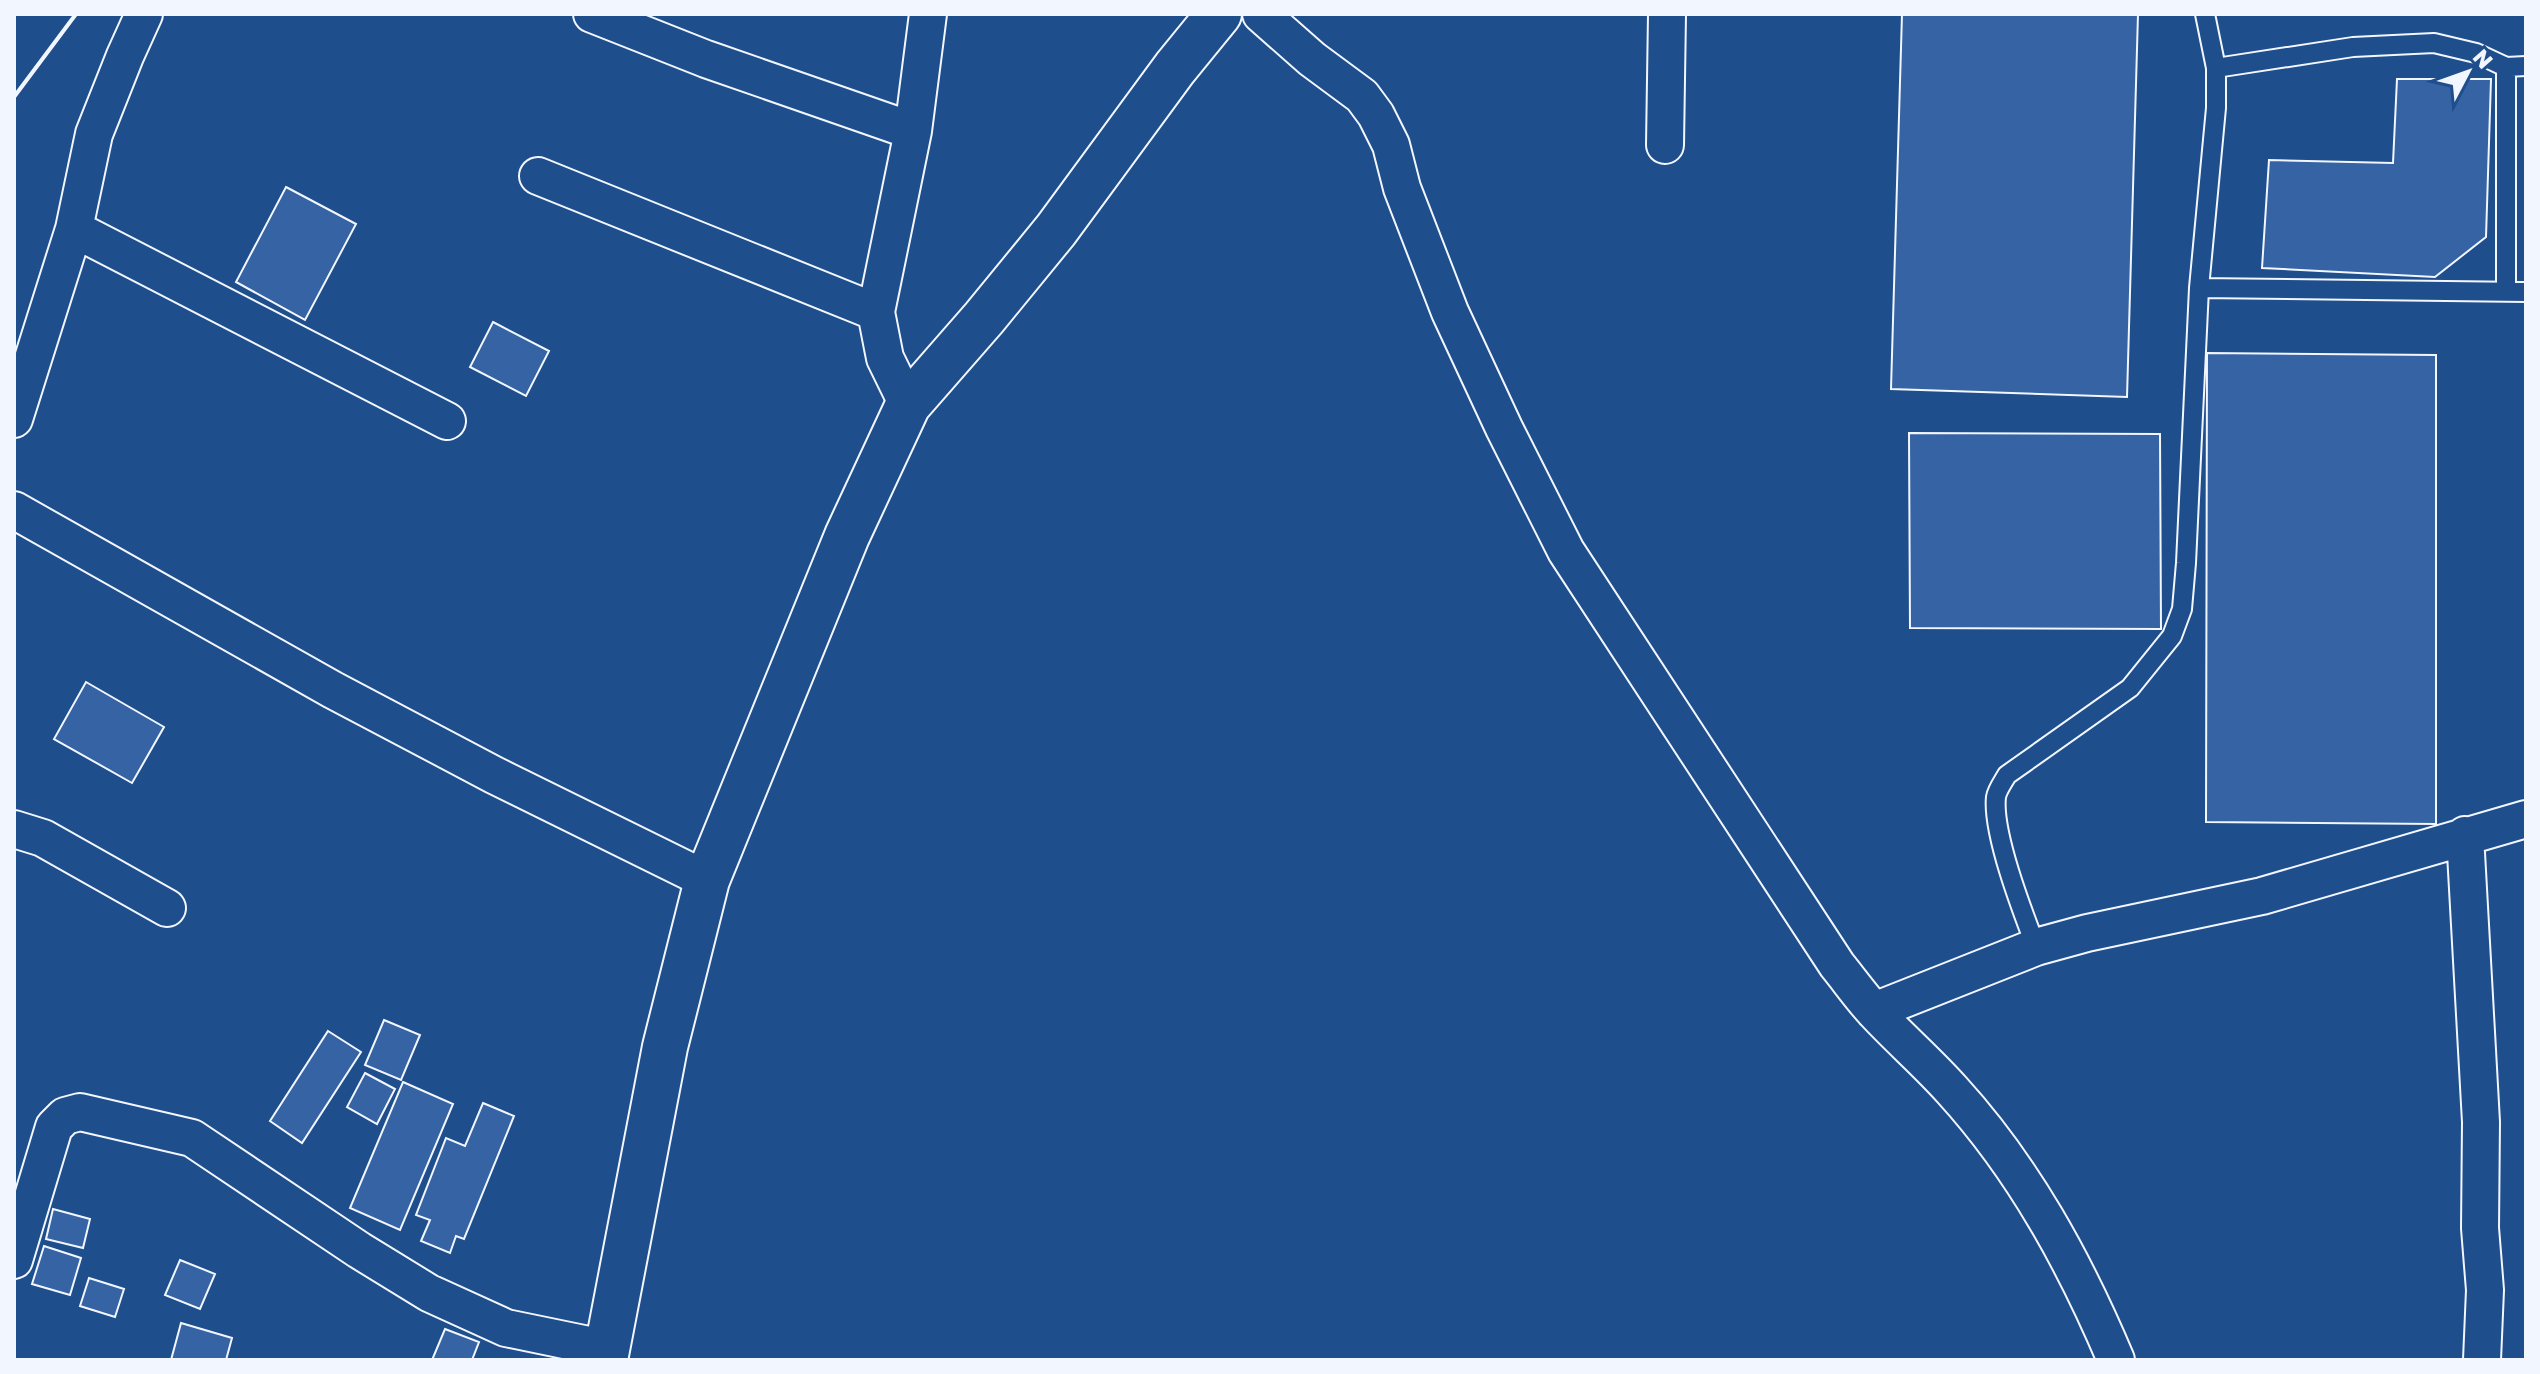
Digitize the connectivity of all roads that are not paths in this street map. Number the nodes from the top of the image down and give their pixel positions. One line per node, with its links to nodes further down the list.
1 (144, 14): 14 (street)
2 (592, 14): 11 (street)
3 (928, 14): 11 (street)
4 (1219, 14): 19 (street)
5 (1261, 14): 29 (street)
6 (1667, 14): 12 (street)
7 (2205, 14): 10 (lane)
8 (2526, 66): 9 (lane)
9 (2506, 67): 10 (lane); 16 (lane)
10 (2216, 68): 15 (lane)
11 (913, 131): 18 (street)
12 (1665, 145)
13 (538, 176): 18 (street)
14 (74, 229): 20 (street); 21 (street)
15 (2199, 288): 16 (lane); 28 (lane)
16 (2506, 291): 17 (lane)
17 (2526, 292)
18 (876, 312): 19 (street)
19 (908, 405): 26 (street)
20 (14, 419)
21 (447, 421)
22 (14, 510): 26 (street)
23 (2526, 819): 25 (street)
24 (14, 829): 27 (street)
25 (2465, 835): 28 (street); 33 (street)
26 (707, 880): 31 (street)
27 (167, 908)
28 (2036, 947): 29 (street)
29 (1874, 1011): 32 (street)
30 (14, 1260): 31 (street)
31 (606, 1354)
32 (2116, 1360)
33 (2482, 1360)

